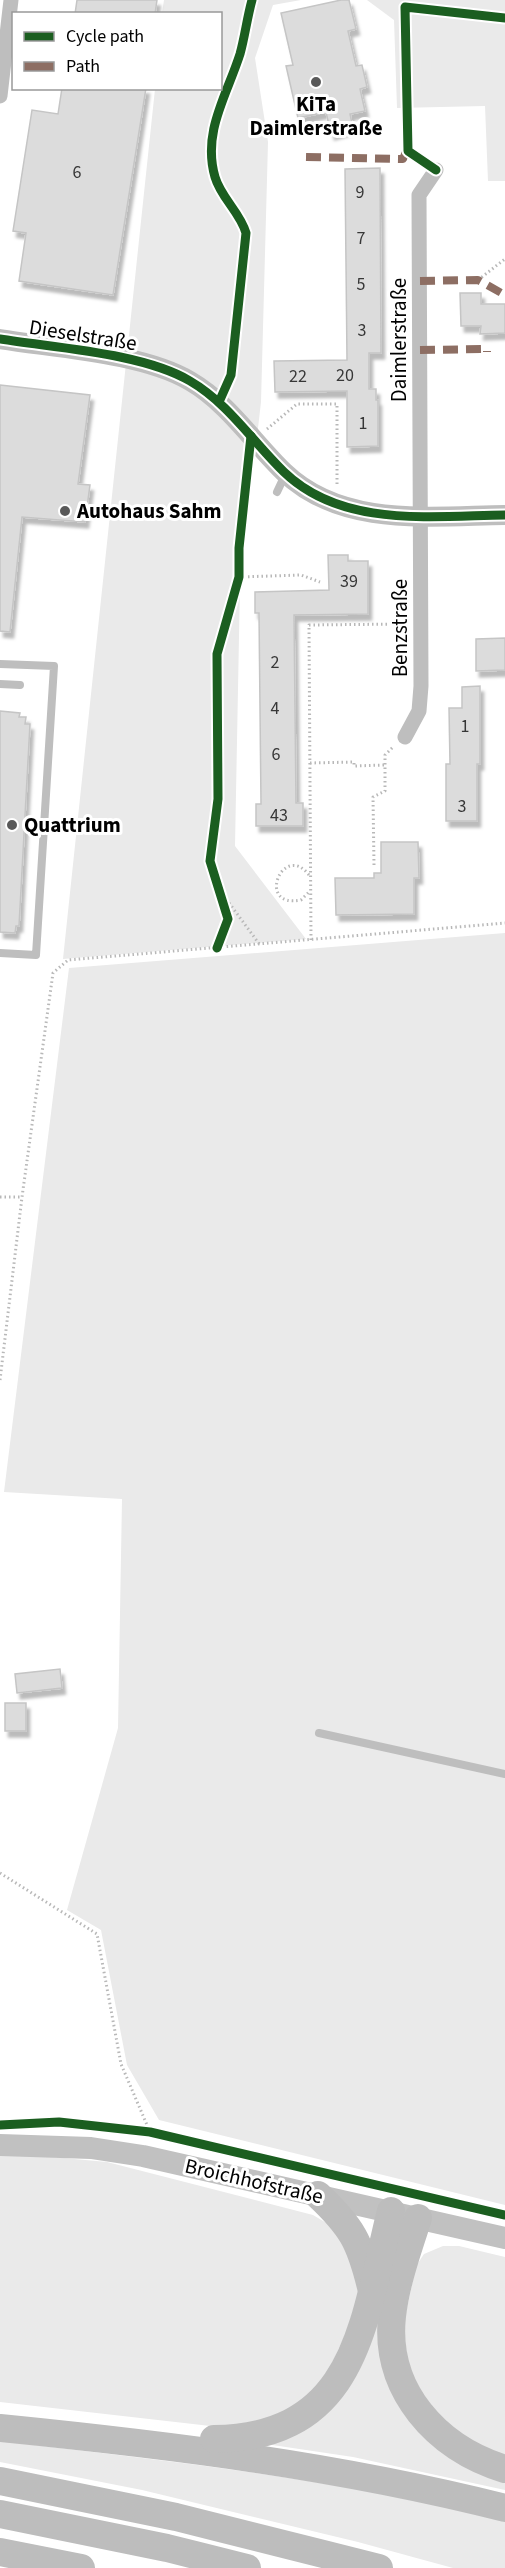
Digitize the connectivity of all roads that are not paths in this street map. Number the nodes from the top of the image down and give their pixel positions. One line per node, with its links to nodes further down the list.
1 (11, 0): 2 (street)
2 (0, 96)
3 (436, 170): 8 (street, Daimlerstraße)
4 (0, 339): 5 (street, Dieselstraße)
5 (285, 473): 6 (lane); 8 (street, Dieselstraße)
6 (277, 492)
7 (505, 515): 8 (street, Dieselstraße)
8 (421, 516): 12 (street, Benzstraße)
9 (0, 664): 13 (lane)
10 (0, 684): 11 (lane)
11 (20, 685)
12 (405, 737)
13 (0, 953)
14 (319, 1733): 15 (lane)
15 (505, 1774)
16 (0, 2145): 17 (main road, Broichhofstraße)
17 (318, 2195): 18 (main road, Broichhofstraße); 20 (highway)
18 (404, 2214): 19 (main road, Broichhofstraße); 20 (highway); 23 (highway)
19 (505, 2238)
20 (372, 2287): 22 (highway)
21 (0, 2428): 22 (highway)
22 (125, 2441): 25 (highway)
23 (505, 2469)
24 (0, 2481): 30 (highway)
25 (505, 2508)
26 (0, 2514): 29 (highway)
27 (0, 2552): 28 (highway)
28 (81, 2568)
29 (247, 2568)
30 (380, 2568)

